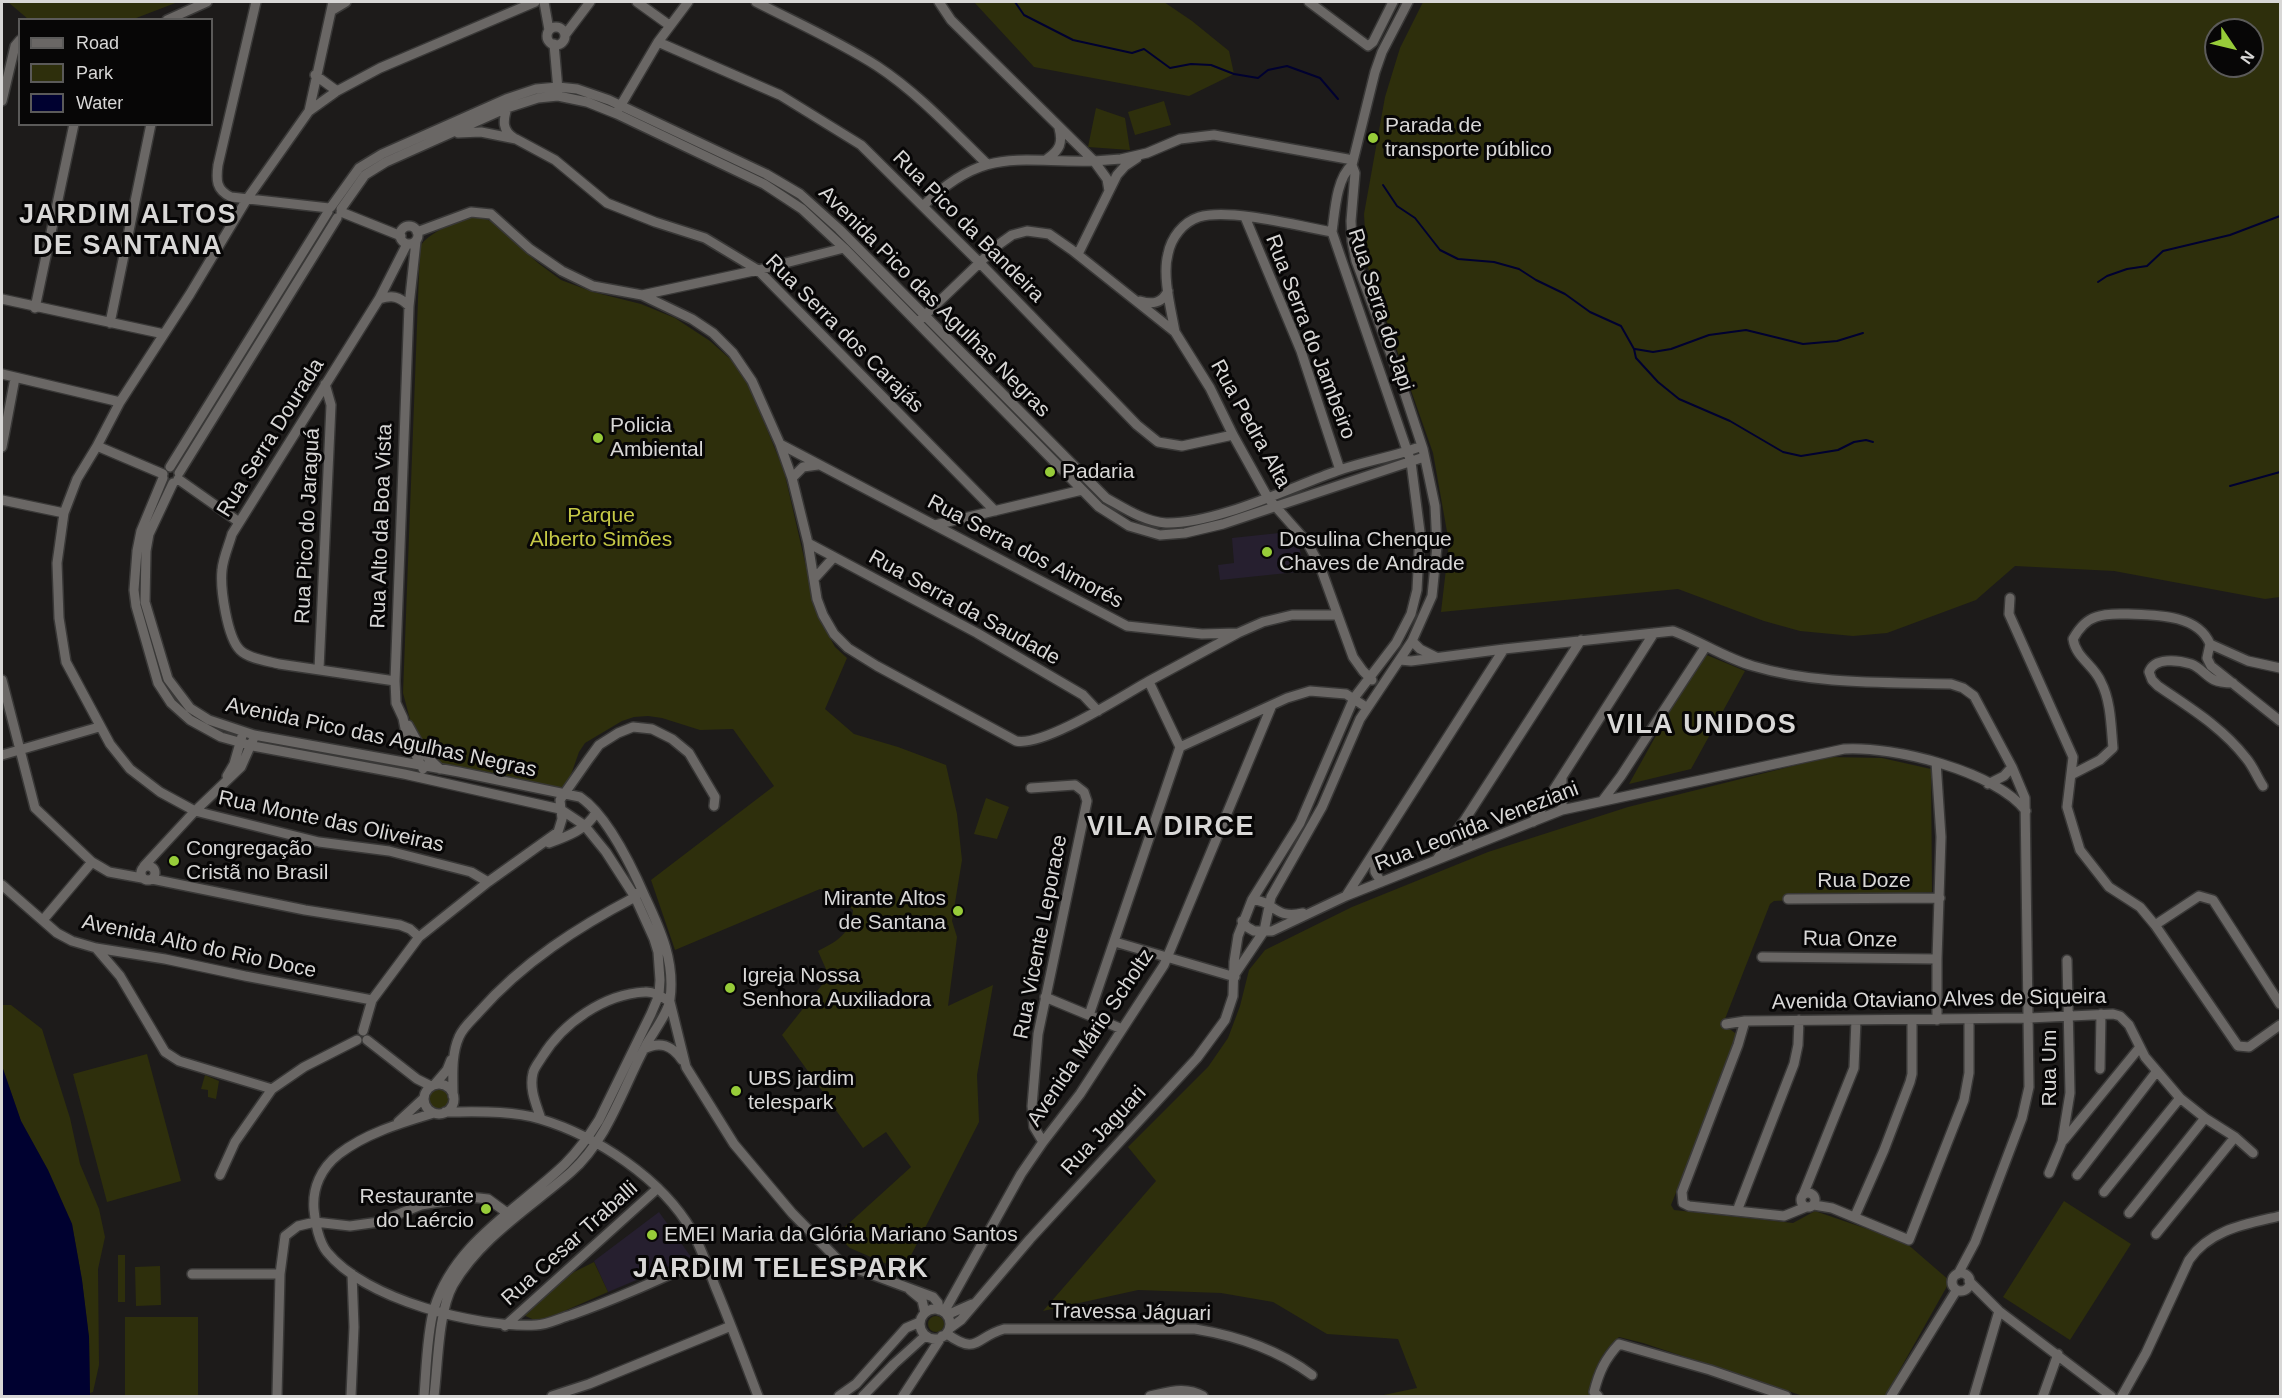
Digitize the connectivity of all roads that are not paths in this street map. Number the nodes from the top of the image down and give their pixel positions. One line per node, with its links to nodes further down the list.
1 (207, 2): 15 (street)
2 (256, 2): 39 (street)
3 (346, 2): 14 (street)
4 (535, 2): 23 (street, Rua Monte das Oliveiras)
5 (544, 2): 17 (street)
6 (590, 2): 18 (street)
7 (637, 2): 16 (street)
8 (688, 2): 16 (street)
9 (756, 2): 37 (street)
10 (1309, 2): 11 (street)
11 (1393, 2)
12 (1408, 2): 36 (street)
13 (936, 3): 30 (street)
14 (332, 6): 21 (street)
15 (172, 18)
16 (669, 25): 20 (street)
17 (549, 30): 18 (street); 18 (street)
18 (560, 40): 22 (street)
19 (18, 42): 24 (street)
20 (658, 42): 26 (street); 40 (street, Rua Pico da Bandeira)
21 (315, 75): 23 (street); 27 (street)
22 (558, 91): 25 (street, Avenida Pico das Agulhas Negras); 26 (street, Avenida Pico das Agulhas Negras); 41 (street, Avenida Pico das Agulhas Negras)
23 (338, 92): 27 (street, Rua Monte das Oliveiras)
24 (2, 101)
25 (507, 108): 31 (street, Avenida Pico das Agulhas Negras); 32 (street)
26 (619, 110): 45 (street, Avenida Pico das Agulhas Negras); 56 (street, Avenida Pico das Agulhas Negras)
27 (309, 111): 39 (street, Rua Monte das Oliveiras)
28 (74, 126): 55 (street)
29 (151, 126): 58 (street)
30 (1059, 128): 34 (street); 35 (street)
31 (453, 134): 32 (street, Rua Serra dos Carajás); 41 (street, Avenida Pico das Agulhas Negras)
32 (516, 139): 48 (street, Rua Serra dos Carajás)
33 (1147, 153): 35 (street); 36 (street); 38 (street)
34 (1047, 159): 35 (street); 37 (street)
35 (1094, 161): 38 (street)
36 (1352, 163): 43 (street, Rua Serra do Japi); 68 (street, Rua Serra do Japi)
37 (987, 164): 40 (street)
38 (1109, 191): 46 (street)
39 (247, 199): 41 (street); 60 (street, Rua Monte das Oliveiras)
40 (923, 206): 47 (street, Rua Pico da Bandeira)
41 (334, 211): 44 (street); 75 (street, Avenida Pico das Agulhas Negras); 76 (street, Avenida Pico das Agulhas Negras)
42 (1245, 216): 43 (street); 49 (street); 74 (street, Rua Serra do Jambeiro)
43 (1332, 232): 70 (street, Rua Serra do Japi)
44 (410, 237): 50 (street); 53 (street, Rua Serra Dourada); 54 (street, Rua Alto da Boa Vista)
45 (844, 248): 48 (street); 57 (street, Avenida Pico das Agulhas Negras)
46 (1078, 254): 47 (street); 51 (street)
47 (980, 263): 56 (street); 65 (street, Rua Pico da Bandeira)
48 (758, 270): 50 (street); 82 (street, Rua Serra dos Carajás)
49 (1168, 291): 51 (street); 59 (street)
50 (642, 295): 66 (street)
51 (1134, 298): 59 (street)
52 (2, 299): 55 (street)
53 (379, 299): 54 (street); 63 (street, Rua Serra Dourada)
54 (409, 306): 111 (street, Rua Alto da Boa Vista)
55 (35, 308): 58 (street)
56 (925, 315): 57 (street); 79 (street, Avenida Pico das Agulhas Negras)
57 (917, 322): 78 (street, Avenida Pico das Agulhas Negras)
58 (110, 324): 60 (street)
59 (1175, 332): 65 (street, Rua Pedra Alta)
60 (164, 334): 64 (street, Rua Monte das Oliveiras)
61 (2, 374): 62 (street)
62 (15, 378): 64 (street); 69 (street)
63 (325, 384): 84 (street, Rua Serra Dourada); 108 (street, Rua Pico do Jaraguá)
64 (120, 402): 67 (street, Rua Monte das Oliveiras)
65 (1233, 435): 79 (street, Rua Pedra Alta)
66 (780, 444): 73 (street, Rua Serra dos Aimorés); 77 (street)
67 (97, 446): 75 (street); 83 (street, Rua Monte das Oliveiras)
68 (1422, 446): 70 (street, Avenida Pico das Agulhas Negras); 71 (street, Rua Serra do Japi)
69 (2, 447)
70 (1408, 451): 72 (street, Rua Serra do Japi); 74 (street, Avenida Pico das Agulhas Negras)
71 (1424, 457): 72 (street, Avenida Pico das Agulhas Negras); 95 (street, Rua Serra do Japi)
72 (1411, 462): 81 (street, Avenida Pico das Agulhas Negras); 101 (street, Rua Serra do Japi)
73 (823, 465): 77 (street); 85 (street, Rua Serra dos Aimorés)
74 (1340, 470): 79 (street, Avenida Pico das Agulhas Negras)
75 (165, 473): 76 (street); 76 (street); 124 (street, Avenida Pico das Agulhas Negras)
76 (177, 478): 84 (street); 122 (street, Avenida Pico das Agulhas Negras)
77 (792, 478): 86 (street)
78 (1082, 490): 81 (street, Avenida Pico das Agulhas Negras); 82 (street)
79 (1268, 498): 81 (street, Rua Pedra Alta)
80 (2, 500): 83 (street)
81 (1276, 507): 90 (street, Rua Pedra Alta)
82 (995, 511): 85 (street)
83 (64, 513): 121 (street, Rua Monte das Oliveiras)
84 (239, 522): 108 (street, Rua Serra Dourada)
85 (935, 525): 91 (street, Rua Serra dos Aimorés)
86 (808, 543): 87 (street, Rua Serra da Saudade); 88 (street)
87 (834, 557): 88 (street); 118 (street, Rua Serra da Saudade)
88 (814, 579): 118 (street)
89 (2010, 598): 133 (street)
90 (1337, 615): 91 (street, Rua Serra dos Aimorés); 109 (street, Rua Pedra Alta)
91 (1238, 633): 112 (street)
92 (1654, 633): 93 (street); 97 (street); 102 (street)
93 (1627, 636): 94 (street); 102 (street)
94 (1581, 640): 96 (street); 105 (street)
95 (1412, 641): 103 (street); 104 (street, Rua Serra do Japi)
96 (1556, 643): 98 (street); 105 (street)
97 (1706, 646): 131 (street); 134 (street)
98 (1504, 649): 100 (street); 106 (street)
99 (2209, 649): 107 (street); 113 (street); 133 (street)
100 (1480, 652): 103 (street); 106 (street)
101 (1388, 654): 109 (street, Rua Jaguari)
102 (1640, 654): 135 (street)
103 (1436, 657): 104 (street)
104 (1400, 660): 114 (street, Rua Jaguari)
105 (1565, 664): 150 (street)
106 (1490, 668): 155 (street)
107 (2280, 668)
108 (319, 669): 111 (street, Rua Serra Dourada)
109 (1369, 678): 114 (street, Rua Pedra Alta); 115 (street, Rua Jaguari)
110 (2, 680): 127 (street)
111 (394, 681): 119 (street, Rua Alto da Boa Vista)
112 (1149, 682): 118 (street); 126 (street)
113 (2233, 683): 120 (street); 138 (street)
114 (1381, 686): 117 (street, Rua Jaguari)
115 (1354, 698): 116 (street); 117 (street); 167 (street, Rua Jaguari)
116 (1272, 705): 126 (street); 177 (street, Avenida Mário Scholtz)
117 (1366, 707): 168 (street, Rua Jaguari)
118 (1098, 711)
119 (403, 718): 130 (street, Rua Alto da Boa Vista); 132 (street)
120 (2280, 721)
121 (99, 727): 127 (street); 147 (street, Rua Monte das Oliveiras)
122 (243, 732): 123 (street, Avenida Pico das Agulhas Negras); 124 (street)
123 (254, 735): 125 (street); 130 (street, Avenida Pico das Agulhas Negras)
124 (240, 742): 125 (street, Avenida Pico das Agulhas Negras); 140 (street)
125 (253, 746): 136 (street, Avenida Pico das Agulhas Negras); 140 (street)
126 (1179, 747): 175 (street)
127 (18, 750): 128 (street); 157 (street)
128 (2, 755)
129 (1936, 762): 137 (street, Rua Leonida Veneziani); 142 (street, Rua Leonida Veneziani); 165 (street)
130 (422, 765): 132 (street, Avenida Pico das Agulhas Negras); 136 (street, Rua Alto da Boa Vista)
131 (2012, 767): 137 (street); 149 (street)
132 (440, 769): 141 (street, Avenida Pico das Agulhas Negras)
133 (2071, 775): 172 (street)
134 (1622, 776): 142 (street); 143 (street)
135 (1562, 777): 146 (street); 151 (street)
136 (426, 778): 145 (street, Avenida Pico das Agulhas Negras)
137 (1988, 784): 149 (street, Rua Leonida Veneziani)
138 (2264, 786)
139 (1031, 788): 183 (street, Rua Vicente Leporace)
140 (212, 794): 147 (street)
141 (565, 794): 144 (street); 145 (street); 148 (street, Avenida Pico das Agulhas Negras)
142 (1625, 796): 143 (street, Rua Leonida Veneziani)
143 (1603, 800): 146 (street, Rua Leonida Veneziani)
144 (714, 806)
145 (560, 809): 152 (street, Avenida Pico das Agulhas Negras); 153 (street)
146 (1562, 810): 151 (street, Rua Leonida Veneziani)
147 (195, 811): 158 (street); 159 (street, Rua Monte das Oliveiras)
148 (596, 812): 152 (street); 162 (street, Avenida Pico das Agulhas Negras)
149 (2026, 812): 190 (street)
150 (1466, 818): 154 (street); 156 (street)
151 (1533, 822): 154 (street, Rua Leonida Veneziani)
152 (584, 825): 153 (street); 164 (street, Avenida Pico das Agulhas Negras)
153 (541, 846): 159 (street)
154 (1468, 847): 156 (street, Rua Leonida Veneziani)
155 (1374, 850): 160 (street); 163 (street)
156 (1437, 859): 160 (street, Rua Leonida Veneziani)
157 (92, 862): 158 (street); 170 (street)
158 (148, 873): 174 (street)
159 (488, 882): 174 (street)
160 (1381, 882): 163 (street, Rua Leonida Veneziani)
161 (2, 885): 170 (street, Avenida Alto do Rio Doce)
162 (642, 889): 164 (street); 185 (street, Avenida Pico das Agulhas Negras)
163 (1346, 896): 169 (street, Rua Leonida Veneziani)
164 (635, 897): 182 (street, Avenida Pico das Agulhas Negras); 203 (street)
165 (1940, 898): 166 (street, Rua Doze); 179 (street)
166 (1788, 899)
167 (1251, 900): 168 (street); 171 (street, Rua Jaguari)
168 (1269, 905): 169 (street); 173 (street, Rua Jaguari)
169 (1320, 908): 173 (street)
170 (43, 920): 176 (street, Avenida Alto do Rio Doce)
171 (1242, 921): 173 (street); 181 (street, Rua Jaguari)
172 (2155, 925): 186 (street); 198 (street)
173 (1264, 931): 181 (street, Rua Jaguari)
174 (419, 937): 184 (street)
175 (1115, 942): 177 (street); 188 (street)
176 (96, 948): 184 (street, Avenida Alto do Rio Doce); 209 (street)
177 (1168, 957): 181 (street); 199 (street, Avenida Mário Scholtz)
178 (1762, 957): 179 (street, Rua Onze)
179 (1937, 959): 195 (street)
180 (2067, 960): 189 (street, Rua Um)
181 (1235, 975): 247 (street, Rua Jaguari)
182 (659, 995): 185 (street); 217 (street); 220 (street)
183 (1045, 997): 188 (street); 221 (street, Rua Vicente Leporace)
184 (372, 1000): 200 (street)
185 (670, 1002): 202 (street); 204 (street, Avenida Pico das Agulhas Negras)
186 (2280, 1004)
187 (2101, 1014): 189 (street, Avenida Otaviano Alves de Siqueira); 201 (street, Avenida Otaviano Alves de Siqueira); 205 (street)
188 (1089, 1015): 199 (street)
189 (2068, 1016): 190 (street, Avenida Otaviano Alves de Siqueira); 222 (street, Rua Um)
190 (2029, 1018): 191 (street, Avenida Otaviano Alves de Siqueira); 238 (street)
191 (1970, 1019): 195 (street, Avenida Otaviano Alves de Siqueira); 234 (street)
192 (1799, 1020): 193 (street, Avenida Otaviano Alves de Siqueira); 196 (street, Avenida Otaviano Alves de Siqueira); 231 (street)
193 (1856, 1020): 194 (street, Avenida Otaviano Alves de Siqueira); 230 (street)
194 (1912, 1020): 195 (street, Avenida Otaviano Alves de Siqueira); 234 (street)
195 (1937, 1020)
196 (1744, 1021): 197 (street, Avenida Otaviano Alves de Siqueira); 231 (street)
197 (1726, 1024)
198 (2280, 1025)
199 (1122, 1029): 221 (street, Avenida Mário Scholtz)
200 (362, 1037): 207 (street); 209 (street)
201 (2140, 1047): 206 (street, Avenida Otaviano Alves de Siqueira); 222 (street)
202 (644, 1049): 204 (street); 223 (street)
203 (453, 1052): 208 (street); 211 (street)
204 (686, 1066): 245 (street)
205 (2100, 1069)
206 (2157, 1071): 212 (street, Avenida Otaviano Alves de Siqueira); 227 (street)
207 (417, 1079): 208 (street); 210 (street)
208 (433, 1085): 210 (street); 211 (street)
209 (272, 1089): 226 (street)
210 (424, 1096): 215 (street); 218 (street)
211 (453, 1097): 213 (street); 214 (street)
212 (2180, 1098): 216 (street, Avenida Otaviano Alves de Siqueira); 229 (street)
213 (445, 1112): 214 (street); 215 (street)
214 (473, 1112): 217 (street)
215 (434, 1113): 218 (street)
216 (2205, 1118): 219 (street, Avenida Otaviano Alves de Siqueira); 232 (street)
217 (541, 1119): 220 (street)
218 (391, 1127): 236 (street)
219 (2235, 1137): 224 (street, Avenida Otaviano Alves de Siqueira); 237 (street)
220 (587, 1139): 223 (street); 233 (street)
221 (1042, 1142): 251 (street, Avenida Mário Scholtz)
222 (2062, 1142): 225 (street, Rua Um)
223 (597, 1144): 228 (street); 233 (street)
224 (2253, 1153)
225 (2049, 1173)
226 (220, 1174)
227 (2077, 1175)
228 (658, 1188): 239 (street); 254 (street, Rua Cesar Traballi)
229 (2104, 1192)
230 (1808, 1200): 231 (street); 234 (street)
231 (1737, 1211)
232 (2129, 1213)
233 (511, 1216): 236 (street); 249 (street); 252 (street)
234 (1855, 1216)
235 (2280, 1216): 278 (street)
236 (315, 1222): 241 (street); 242 (street)
237 (2156, 1234)
238 (1975, 1242): 243 (street); 244 (street)
239 (704, 1259): 254 (street); 255 (street)
240 (192, 1274): 241 (street)
241 (279, 1274): 262 (street)
242 (352, 1274): 249 (street); 263 (street)
243 (1958, 1274): 244 (street); 246 (street)
244 (1969, 1279): 246 (street); 248 (street)
245 (904, 1285): 251 (street); 253 (street)
246 (1959, 1290): 248 (street); 274 (street)
247 (976, 1301): 251 (street, Rua Jaguari); 256 (street, Rua Jaguari)
248 (1988, 1301): 250 (street)
249 (433, 1311): 252 (street); 264 (street)
250 (1999, 1311): 258 (street); 275 (street)
251 (944, 1312): 253 (street, Rua Jaguari); 256 (street)
252 (444, 1314): 254 (street); 265 (street)
253 (923, 1317): 257 (street); 268 (street)
254 (505, 1326)
255 (731, 1326): 266 (street); 267 (street)
256 (946, 1333): 257 (street); 259 (street, Rua Jaguari); 260 (street, Travessa Jáguari)
257 (928, 1337): 259 (street, Rua Jaguari); 269 (street)
258 (2058, 1354): 276 (street); 277 (street)
259 (927, 1362): 270 (street, Rua Jaguari)
260 (1312, 1375)
261 (1199, 1394): 271 (street)
262 (277, 1396)
263 (351, 1396)
264 (424, 1396)
265 (434, 1396)
266 (552, 1396)
267 (758, 1396)
268 (839, 1396)
269 (863, 1396)
270 (903, 1396)
271 (1150, 1396)
272 (1598, 1396): 273 (street)
273 (1786, 1396)
274 (1891, 1396)
275 (1974, 1396)
276 (2043, 1396)
277 (2111, 1396)
278 (2122, 1396)

